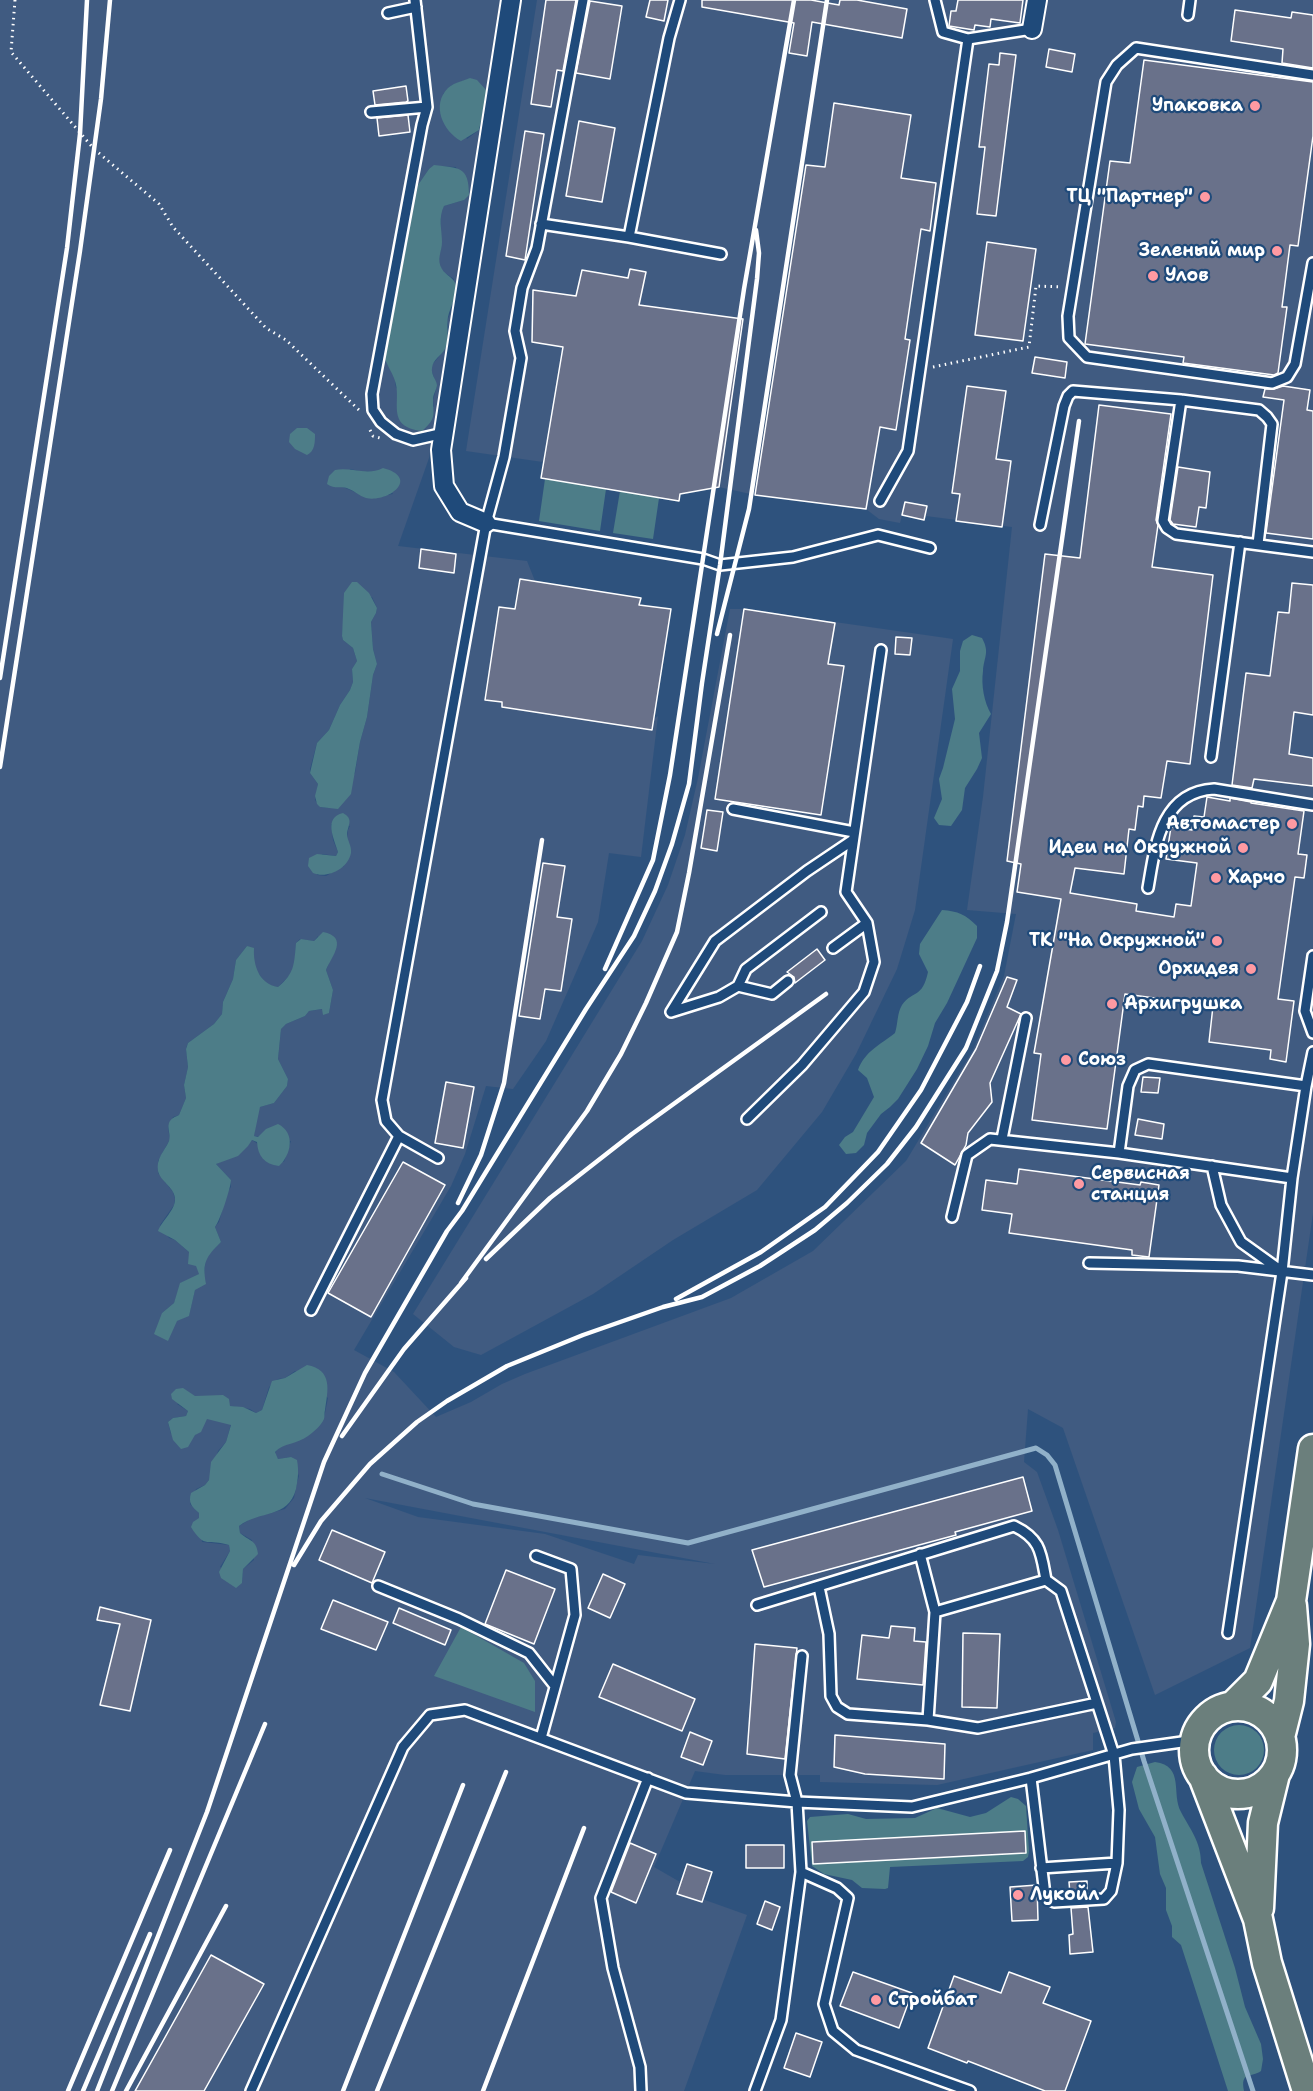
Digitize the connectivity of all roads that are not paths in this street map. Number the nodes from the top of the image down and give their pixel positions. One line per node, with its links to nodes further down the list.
1 (511, 0): 21 (street)
2 (583, 0): 15 (lane)
3 (680, 0): 16 (lane)
4 (935, 0): 11 (lane)
5 (1037, 0): 10 (street)
6 (1190, 0): 9 (lane)
7 (415, 3): 8 (lane); 13 (lane)
8 (388, 13)
9 (1188, 15)
10 (1032, 29): 11 (lane)
11 (968, 39): 22 (lane)
12 (1313, 75): 19 (lane)
13 (427, 107): 14 (lane); 21 (lane)
14 (371, 112)
15 (541, 224): 16 (lane); 23 (lane)
16 (628, 237): 17 (lane)
17 (721, 254)
18 (1313, 263): 19 (lane)
19 (1311, 291)
20 (1182, 400): 24 (lane); 25 (lane); 26 (lane)
21 (444, 432): 23 (street)
22 (880, 501)
23 (486, 523): 27 (lane); 46 (lane)
24 (1040, 525)
25 (1240, 542): 26 (lane); 30 (lane)
26 (1258, 544): 28 (lane)
27 (930, 548)
28 (1313, 552)
29 (881, 650): 33 (lane)
30 (1211, 757)
31 (1313, 805): 34 (lane)
32 (733, 809): 33 (lane)
33 (854, 836): 36 (lane); 40 (lane)
34 (1148, 888)
35 (821, 912): 40 (lane)
36 (867, 923): 37 (lane); 45 (lane)
37 (833, 948)
38 (1313, 956): 42 (lane)
39 (788, 981): 40 (lane)
40 (738, 986)
41 (1026, 1018): 47 (lane)
42 (1313, 1033)
43 (1313, 1052): 44 (lane)
44 (1306, 1086): 48 (lane); 51 (lane)
45 (747, 1119)
46 (399, 1136): 49 (lane); 56 (lane)
47 (1002, 1139): 48 (lane); 52 (lane)
48 (1119, 1153): 50 (lane)
49 (438, 1158)
50 (1212, 1167): 51 (lane); 54 (lane)
51 (1292, 1178): 54 (lane)
52 (952, 1218)
53 (1089, 1263): 54 (lane)
54 (1282, 1272): 55 (lane); 66 (lane)
55 (1313, 1275)
56 (311, 1310)
57 (1313, 1449): 63 (main road)
58 (920, 1554): 60 (lane); 62 (lane); 65 (lane)
59 (536, 1556): 68 (lane)
60 (1046, 1580): 65 (lane); 69 (lane)
61 (378, 1586): 68 (lane)
62 (819, 1587): 64 (lane); 71 (lane)
63 (1291, 1601): 70 (main road); 72 (main road)
64 (757, 1605)
65 (934, 1612): 71 (lane)
66 (1228, 1633)
67 (802, 1656): 80 (lane)
68 (555, 1686): 73 (lane)
69 (1097, 1703): 71 (lane); 75 (lane)
70 (1234, 1705): 72 (main road); 74 (main road)
71 (928, 1720)
72 (1280, 1737): 76 (main road)
73 (541, 1738): 78 (lane); 85 (lane)
74 (1196, 1740): 75 (lane); 77 (main road)
75 (1114, 1755): 79 (lane); 81 (lane)
76 (1275, 1774): 77 (main road); 84 (main road)
77 (1203, 1776): 84 (main road)
78 (648, 1778): 80 (lane); 86 (lane)
79 (1031, 1778): 80 (lane); 82 (lane)
80 (796, 1802): 83 (lane)
81 (1117, 1863): 82 (lane); 82 (lane)
82 (1041, 1868)
83 (801, 1872): 87 (lane); 88 (lane)
84 (1258, 1919): 89 (main road)
85 (251, 2091)
86 (641, 2091)
87 (755, 2091)
88 (970, 2091)
89 (1307, 2091)

